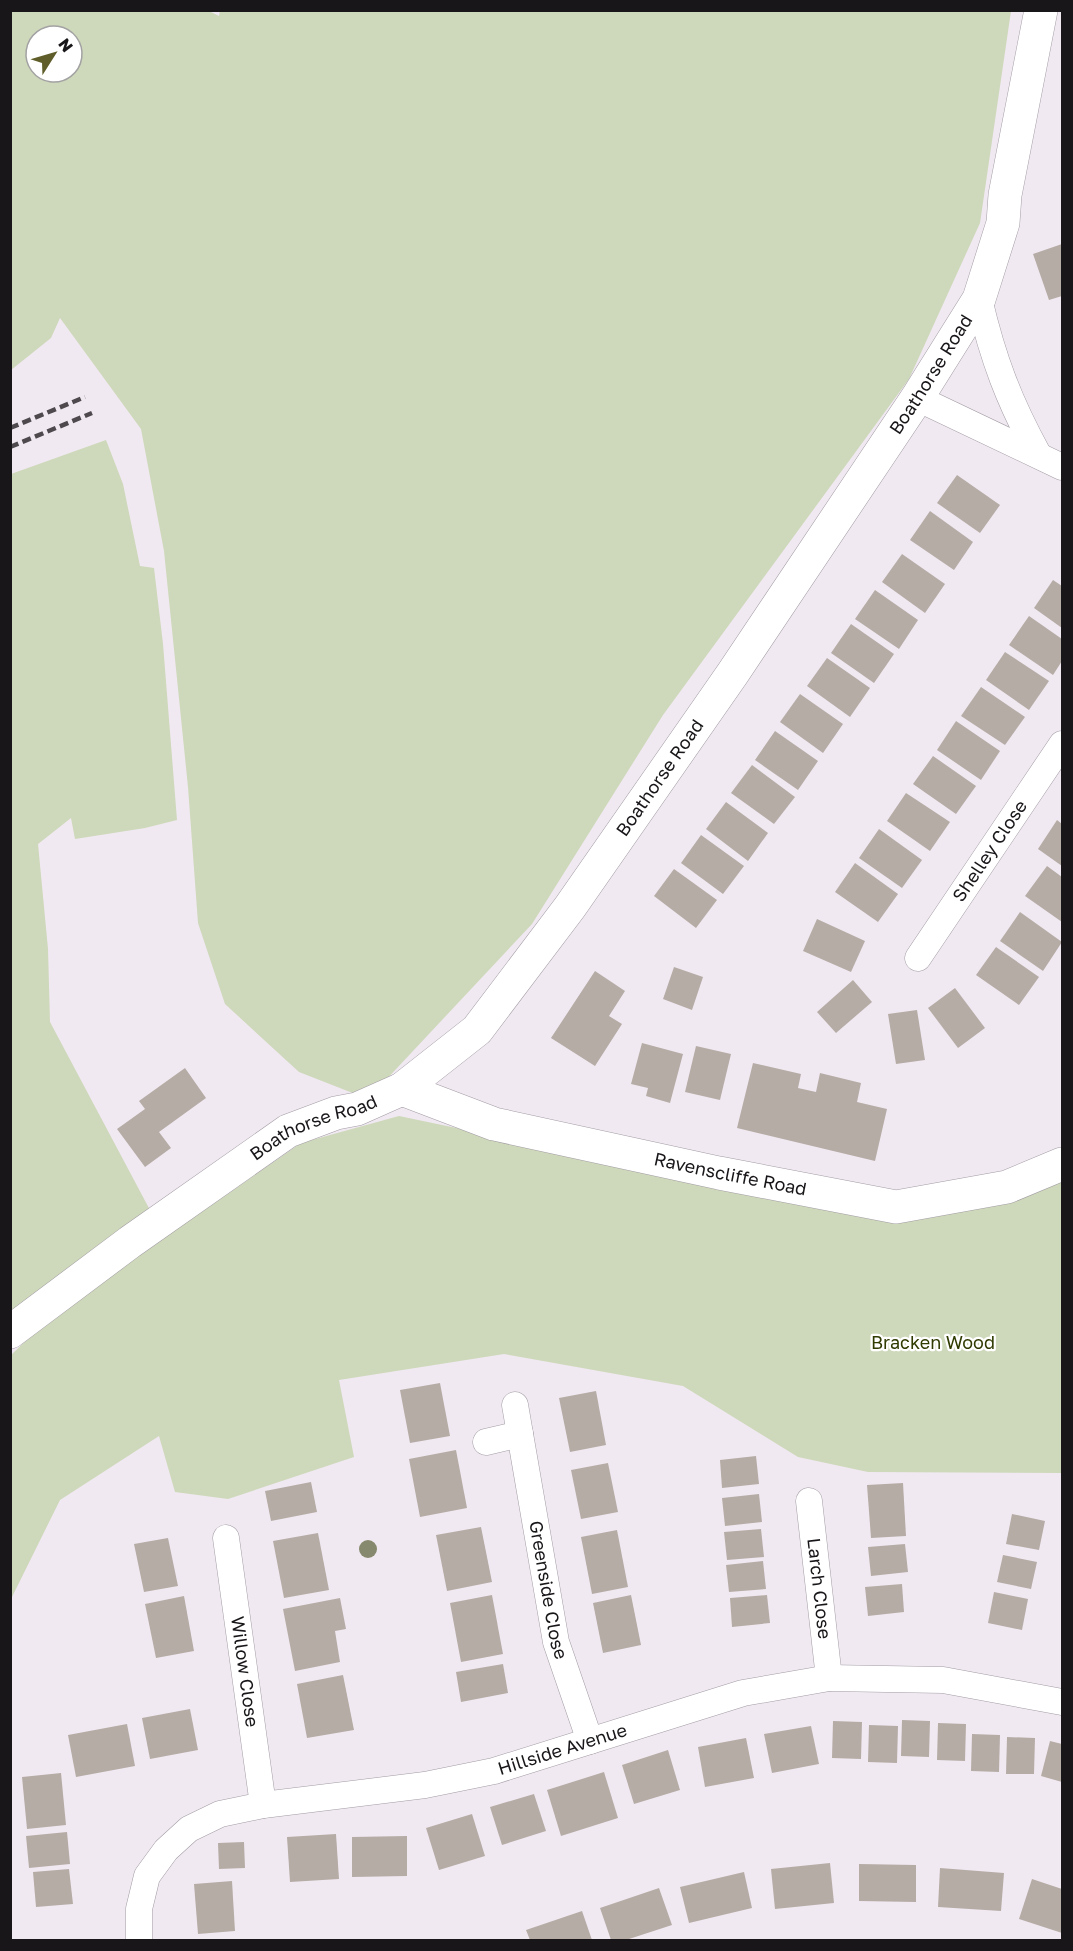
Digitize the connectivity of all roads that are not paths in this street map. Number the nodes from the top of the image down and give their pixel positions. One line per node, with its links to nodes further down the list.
1 (1041, 10): 2 (street, Boathorse Road)
2 (979, 299): 3 (street, Boathorse Road); 4 (street)
3 (917, 398): 4 (street); 8 (street, Boathorse Road)
4 (1038, 454): 5 (street)
5 (1062, 467)
6 (1062, 744): 7 (street, Shelley Close)
7 (918, 958)
8 (402, 1089): 9 (street, Ravenscliffe Road); 10 (street, Boathorse Road)
9 (1062, 1164)
10 (10, 1332)
11 (515, 1405): 12 (street, Greenside Close)
12 (520, 1434): 13 (street); 18 (street, Greenside Close)
13 (486, 1442)
14 (809, 1501): 16 (street, Larch Close)
15 (226, 1538): 19 (street, Willow Close)
16 (829, 1678): 17 (street, Hillside Avenue); 18 (street, Hillside Avenue)
17 (1062, 1702)
18 (590, 1741): 19 (street, Hillside Avenue)
19 (263, 1804): 20 (street, Hillside Avenue)
20 (139, 1941)

